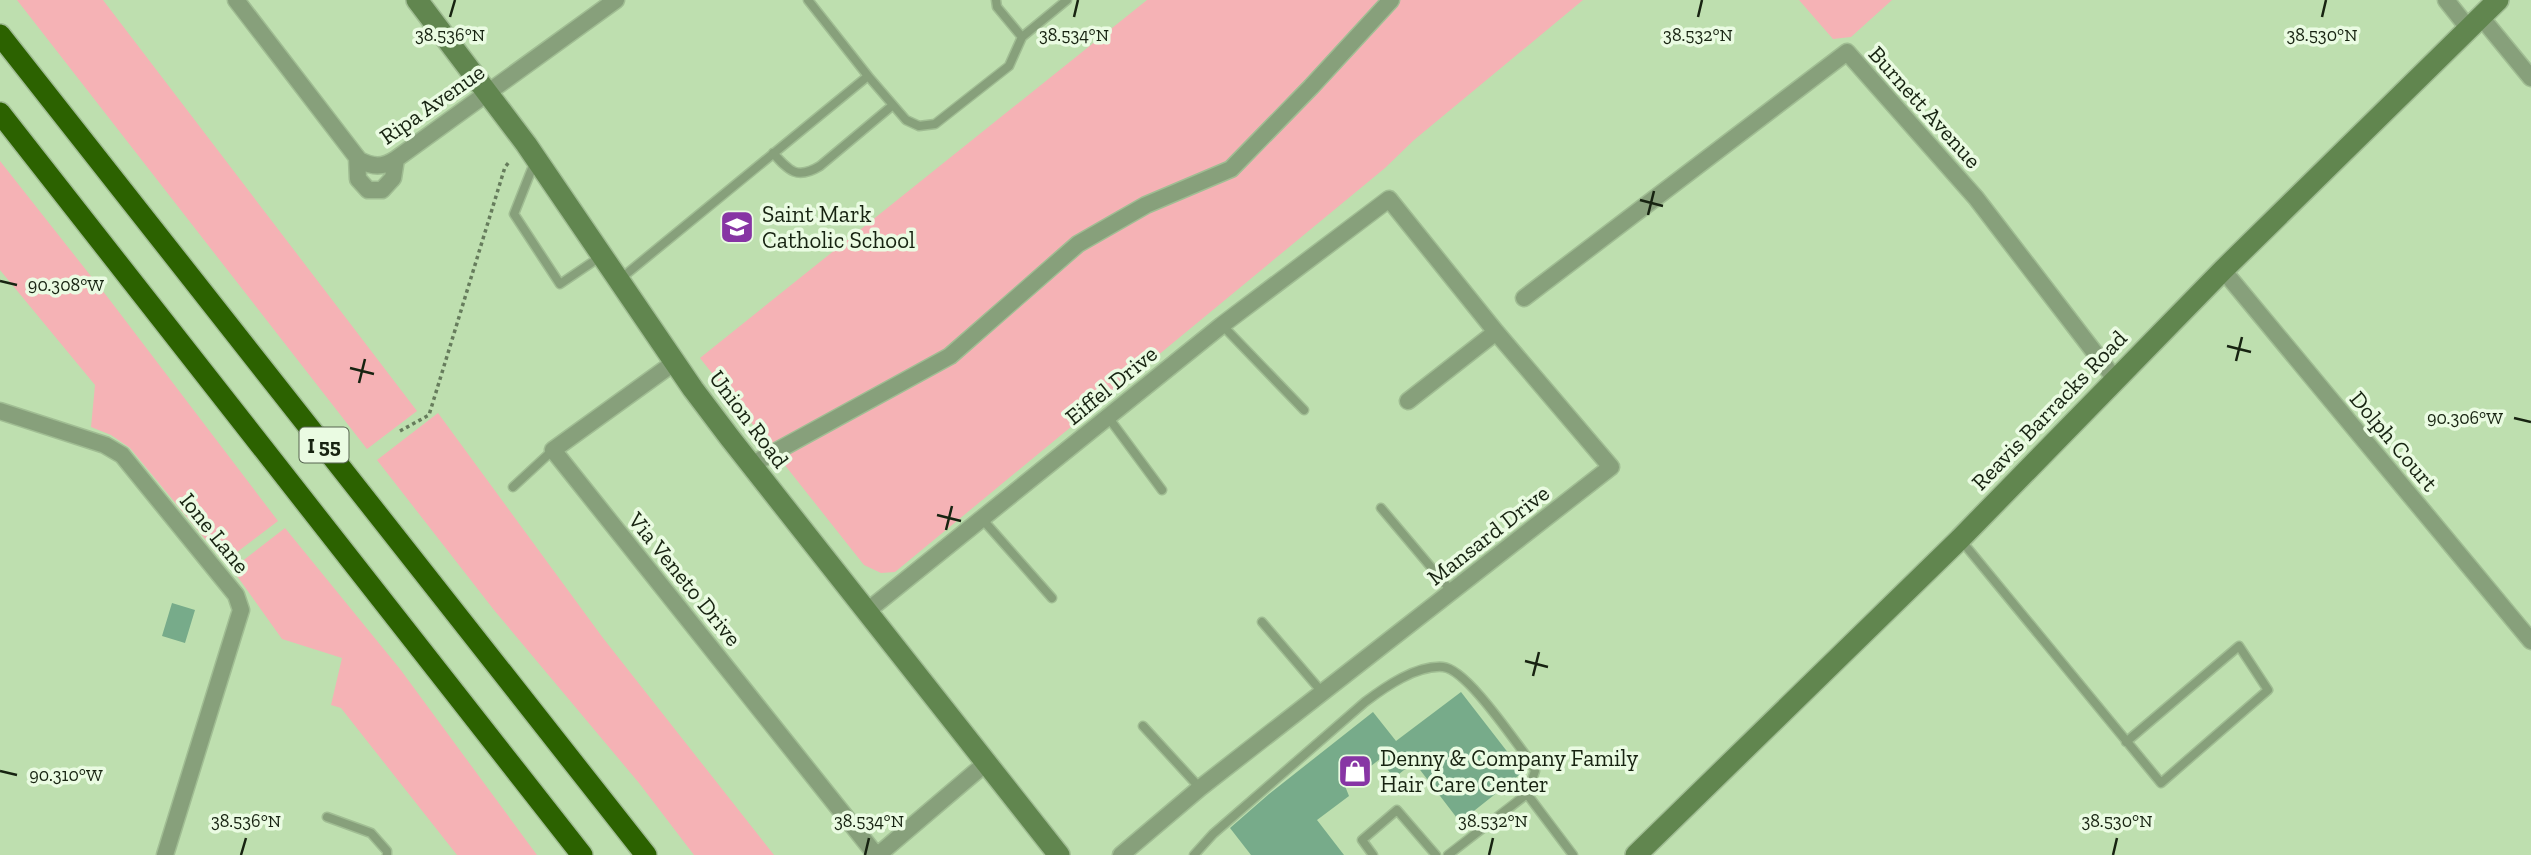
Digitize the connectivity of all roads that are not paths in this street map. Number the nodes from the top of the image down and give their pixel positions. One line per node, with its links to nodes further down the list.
1 (236, 0): 19 (street)
2 (417, 0): 15 (main road, Union Road)
3 (616, 0): 15 (street, Ripa Avenue)
4 (808, 0): 13 (lane)
5 (996, 0): 12 (lane)
6 (1068, 0): 12 (lane)
7 (1391, 0): 36 (street)
8 (2446, 0): 10 (street)
9 (2498, 0): 10 (main road, Reavis Barracks Road)
10 (2475, 23): 14 (street); 24 (main road, Reavis Barracks Road)
11 (0, 35): 57 (highway, I 55)
12 (1022, 37): 16 (lane)
13 (868, 76): 16 (lane); 18 (lane)
14 (2531, 78)
15 (489, 92): 20 (main road, Union Road); 21 (street, Ripa Avenue)
16 (892, 105): 18 (lane)
17 (0, 113): 56 (highway, I 55)
18 (773, 153): 25 (lane)
19 (357, 157): 21 (street, Ripa Avenue); 21 (street)
20 (536, 158): 23 (main road, Union Road); 23 (lane)
21 (396, 159)
22 (1390, 199): 27 (street, Eiffel Drive); 28 (street, Mansard Drive)
23 (602, 255): 25 (main road, Union Road)
24 (2223, 270): 30 (main road, Reavis Barracks Road); 46 (street, Dolph Court)
25 (619, 280): 29 (main road, Union Road)
26 (1524, 298): 30 (street, Burnett Avenue)
27 (1222, 325): 32 (lane); 34 (street, Eiffel Drive)
28 (1496, 332): 31 (street); 42 (street, Mansard Drive)
29 (675, 362): 35 (street); 36 (main road, Union Road)
30 (2115, 379): 41 (main road, Reavis Barracks Road)
31 (1408, 401)
32 (1304, 410)
33 (0, 411): 54 (street, Ione Lane)
34 (1108, 417): 38 (lane); 40 (street, Eiffel Drive)
35 (552, 450): 37 (lane); 58 (street, Via Veneto Drive)
36 (751, 465): 44 (main road, Union Road)
37 (513, 487)
38 (1162, 490)
39 (1381, 508): 42 (lane)
40 (983, 520): 43 (lane); 44 (street, Eiffel Drive)
41 (1960, 539): 49 (lane); 66 (main road, Reavis Barracks Road)
42 (1452, 592): 47 (street, Mansard Drive)
43 (1052, 598)
44 (866, 612): 50 (main road, Union Road)
45 (1262, 622): 47 (lane)
46 (2531, 641)
47 (1322, 692): 51 (street, Mansard Drive)
48 (1143, 726): 51 (lane)
49 (2126, 742): 49 (lane)
50 (986, 763): 58 (street); 59 (main road, Union Road)
51 (1200, 788): 60 (street, Mansard Drive)
52 (1527, 794): 61 (lane); 64 (lane); 65 (lane)
53 (327, 817): 55 (lane)
54 (165, 855)
55 (387, 855)
56 (582, 855)
57 (646, 855)
58 (877, 855)
59 (1059, 855)
60 (1121, 855)
61 (1194, 855)
62 (1373, 855): 63 (lane)
63 (1436, 855)
64 (1448, 855)
65 (1573, 855)
66 (1636, 855)

